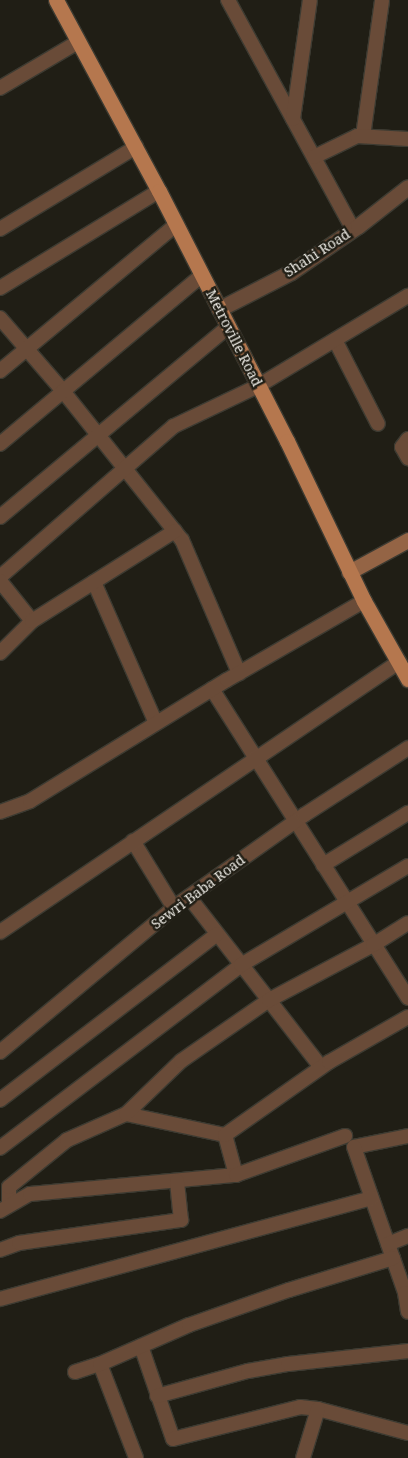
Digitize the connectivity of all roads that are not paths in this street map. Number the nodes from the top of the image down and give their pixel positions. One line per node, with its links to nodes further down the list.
1 (56, 0): 7 (main road, Metroville Road)
2 (228, 0): 6 (street)
3 (242, 0): 6 (street)
4 (310, 0): 9 (street)
5 (382, 0): 10 (street)
6 (239, 20): 9 (street)
7 (78, 42): 8 (street); 12 (main road, Metroville Road)
8 (0, 88)
9 (293, 119): 13 (street)
10 (363, 136): 11 (street); 13 (street)
11 (408, 139)
12 (136, 147): 15 (main road, Metroville Road); 17 (street)
13 (314, 158): 18 (street)
14 (408, 187): 18 (street, Shahi Road)
15 (159, 191): 16 (main road, Metroville Road); 20 (street)
16 (176, 225): 19 (main road, Metroville Road); 26 (street)
17 (0, 229)
18 (353, 229): 22 (street, Shahi Road)
19 (202, 275): 22 (main road, Metroville Road); 29 (street)
20 (0, 288)
21 (408, 296): 25 (street)
22 (219, 309): 24 (main road, Metroville Road)
23 (0, 318): 26 (street)
24 (228, 327): 28 (main road, Metroville Road); 31 (street)
25 (335, 340): 28 (street); 30 (street)
26 (26, 350): 27 (street); 29 (street)
27 (0, 371)
28 (258, 386): 35 (street); 39 (main road, Metroville Road)
29 (63, 391): 31 (street); 33 (street)
30 (378, 424)
31 (98, 435): 35 (street); 36 (street)
32 (408, 439): 34 (street)
33 (0, 444)
34 (408, 458)
35 (126, 468): 37 (street); 40 (street)
36 (0, 517)
37 (175, 531): 42 (street); 47 (street)
38 (408, 540): 39 (main road)
39 (349, 572): 43 (main road, Metroville Road)
40 (0, 577)
41 (0, 581): 44 (street)
42 (94, 582): 44 (street); 50 (street)
43 (364, 601): 46 (main road, Metroville Road); 47 (street)
44 (32, 621): 45 (street)
45 (0, 653)
46 (399, 662): 48 (main road, Metroville Road); 52 (street)
47 (239, 672): 49 (street)
48 (408, 679)
49 (212, 689): 50 (street); 52 (street)
50 (156, 722): 53 (street)
51 (408, 748): 55 (street, Sewri Baba Road)
52 (256, 758): 55 (street); 56 (street)
53 (0, 812)
54 (408, 813): 57 (street)
55 (296, 821): 57 (street); 59 (street, Sewri Baba Road)
56 (133, 842): 61 (street); 63 (street)
57 (323, 865): 60 (street)
58 (408, 866): 60 (street)
59 (188, 897): 61 (street, Sewri Baba Road); 64 (street)
60 (348, 904): 65 (street); 66 (street)
61 (174, 908): 70 (street, Sewri Baba Road)
62 (408, 923): 65 (street)
63 (0, 932)
64 (217, 934): 66 (street); 72 (street)
65 (373, 945): 67 (street); 68 (street)
66 (241, 965): 68 (street); 77 (street)
67 (408, 998)
68 (268, 1000): 71 (street); 73 (street)
69 (408, 1017): 71 (street)
70 (0, 1052)
71 (321, 1067): 74 (street)
72 (0, 1100)
73 (126, 1114): 74 (street); 81 (street)
74 (224, 1136): 78 (street)
75 (345, 1136): 78 (street)
76 (408, 1136): 80 (street)
77 (0, 1148)
78 (236, 1176): 79 (street)
79 (177, 1181): 81 (street); 84 (street)
80 (372, 1198): 83 (street); 87 (street)
81 (5, 1208)
82 (408, 1236): 83 (street)
83 (388, 1244): 85 (street)
84 (0, 1250)
85 (393, 1258): 86 (street); 89 (street)
86 (406, 1293): 88 (street)
87 (0, 1299)
88 (408, 1312)
89 (141, 1346): 91 (street); 93 (street)
90 (408, 1352): 93 (street)
91 (100, 1364): 92 (street); 96 (street)
92 (75, 1372)
93 (157, 1396): 94 (street)
94 (318, 1409): 95 (street); 97 (street)
95 (408, 1433)
96 (136, 1458)
97 (303, 1458)

